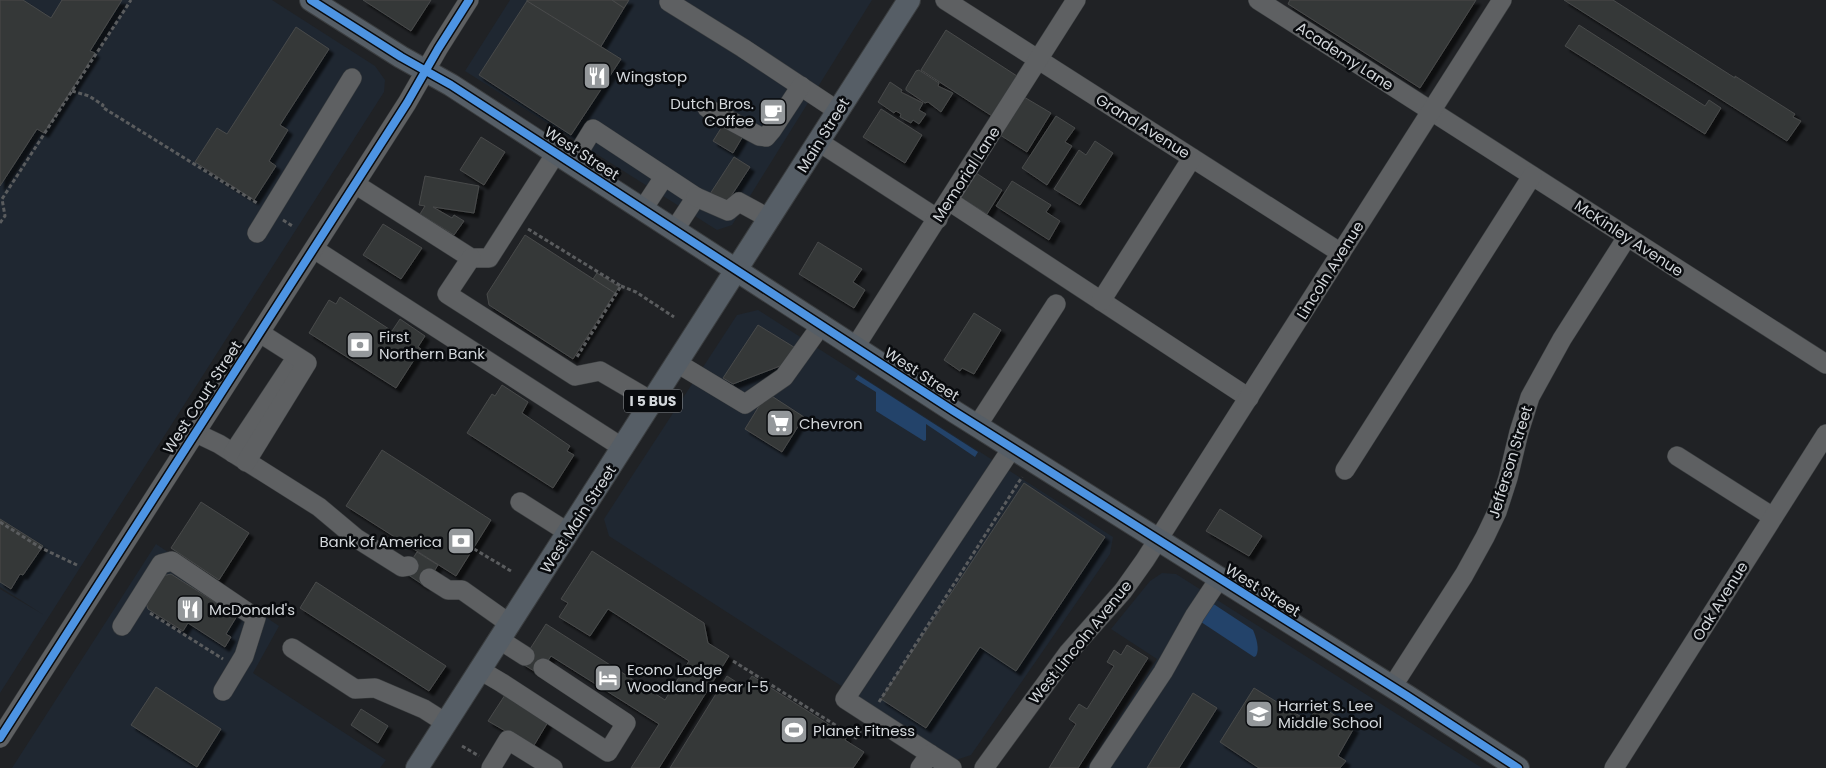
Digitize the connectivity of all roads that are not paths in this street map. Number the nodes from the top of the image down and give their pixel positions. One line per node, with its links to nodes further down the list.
1 (945, 0): 9 (street, Grand Avenue)
2 (1076, 0): 9 (street, Memorial Lane)
3 (1258, 0): 15 (street, Academy Lane)
4 (1502, 0): 15 (street, Lincoln Avenue)
5 (906, 1): 14 (main road, Main Street / I 5 BUS)
6 (318, 2): 10 (main road, West Street)
7 (463, 2): 10 (street, West Court Street)
8 (669, 2): 12 (street)
9 (1039, 60): 18 (street, Grand Avenue); 23 (street, Memorial Lane)
10 (426, 71): 17 (main road, West Street); 21 (street, West Court Street)
11 (352, 78): 28 (street)
12 (801, 86): 13 (street); 14 (street)
13 (707, 108)
14 (838, 111): 16 (main road, Main Street / I 5 BUS)
15 (1431, 112): 19 (street, McKinley Avenue); 31 (street, Lincoln Avenue)
16 (819, 142): 25 (main road, Main Street / I 5 BUS); 26 (street)
17 (564, 158): 20 (street); 24 (main road, West Street); 32 (street)
18 (1192, 158): 31 (street, Grand Avenue); 34 (street)
19 (1532, 176): 29 (street, McKinley Avenue); 50 (street)
20 (664, 177): 22 (street); 24 (street)
21 (355, 184): 30 (street, West Court Street); 32 (street)
22 (696, 197): 25 (street); 27 (street)
23 (949, 201): 26 (street, Memorial Lane); 34 (street)
24 (643, 209): 27 (main road, West Street)
25 (770, 219): 33 (main road, Main Street / I 5 BUS)
26 (938, 219): 38 (street, Memorial Lane)
27 (675, 229): 33 (main road, West Street)
28 (257, 233)
29 (1627, 237): 40 (street, McKinley Avenue); 64 (street, Jefferson Street)
30 (314, 248): 37 (street, West Court Street); 46 (street)
31 (1341, 253): 41 (street, Lincoln Avenue)
32 (471, 258): 42 (street)
33 (738, 270): 36 (main road, West Street); 39 (main road, West Main Street / I 5 BUS)
34 (1101, 301): 41 (street)
35 (1056, 304): 43 (street)
36 (822, 324): 38 (main road, West Street); 39 (street)
37 (260, 333): 44 (street, West Court Street); 49 (street)
38 (855, 347): 43 (main road, West Street)
39 (677, 363): 42 (main road, West Main Street / I 5 BUS)
40 (1826, 364)
41 (1249, 398): 54 (street, Lincoln Avenue)
42 (652, 402): 46 (main road, West Main Street / I 5 BUS)
43 (978, 426): 47 (main road, West Street)
44 (196, 433): 49 (street); 67 (street, West Court Street)
45 (1826, 434): 52 (street, Oak Avenue)
46 (623, 448): 53 (main road, West Main Street / I 5 BUS)
47 (1012, 448): 54 (main road, West Street); 68 (street)
48 (1677, 456): 52 (street)
49 (239, 458): 55 (street)
50 (1345, 470)
51 (520, 502): 53 (street)
52 (1773, 517): 76 (street, Oak Avenue)
53 (569, 533): 59 (main road, West Main Street / I 5 BUS)
54 (1158, 540): 57 (main road, West Street); 73 (street, West Lincoln Avenue)
55 (409, 566)
56 (429, 578): 59 (street)
57 (1219, 579): 64 (main road, West Street); 74 (street)
58 (122, 626): 65 (street)
59 (505, 632): 61 (street); 63 (main road, West Main Street / I 5 BUS)
60 (292, 648): 66 (street)
61 (525, 656)
62 (543, 668): 63 (street)
63 (480, 670): 66 (main road, West Main Street / I 5 BUS)
64 (1392, 687): 75 (main road, West Street)
65 (223, 691)
66 (446, 723): 69 (main road, West Main Street / I 5 BUS)
67 (0, 738)
68 (925, 761): 72 (street)
69 (418, 768)
70 (491, 768): 71 (street)
71 (553, 768)
72 (952, 768)
73 (984, 768)
74 (1099, 768)
75 (1518, 768)
76 (1614, 768)

